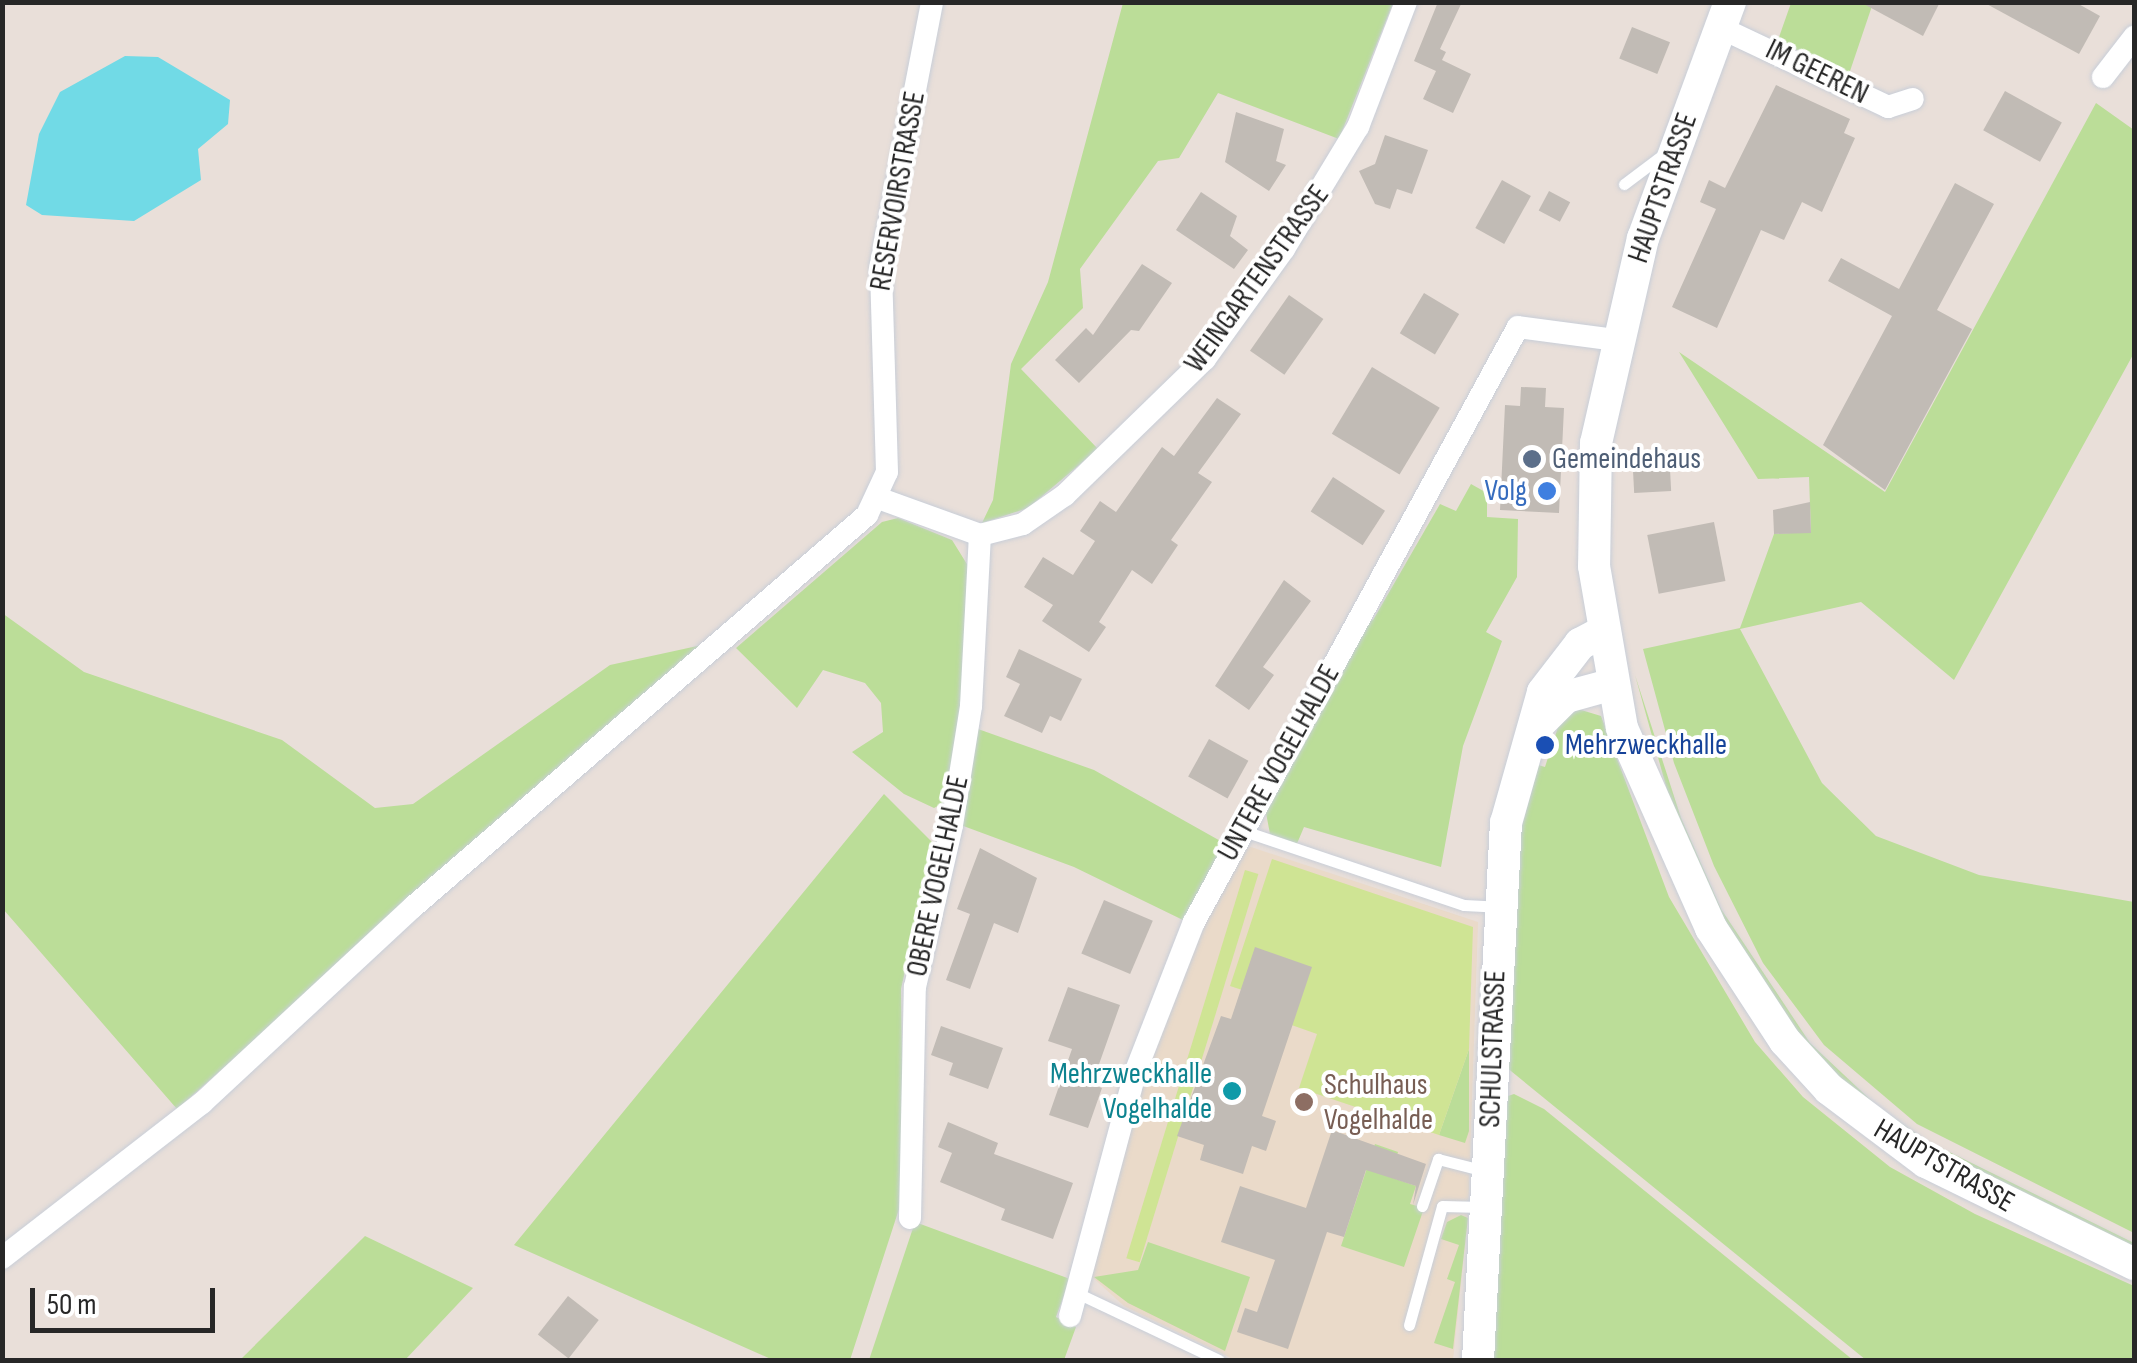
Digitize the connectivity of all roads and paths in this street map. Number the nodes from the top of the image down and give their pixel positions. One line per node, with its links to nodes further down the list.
1 (932, 2): 10 (street, RESERVOIRSTRASSE)
2 (1406, 2): 11 (street, WEINGARTENSTRASSE)
3 (1725, 15): 6 (street, IM GEEREN); 7 (main road, HAUPTSTRASSE)
4 (2134, 36): 5 (street)
5 (2103, 77)
6 (1914, 100)
7 (1676, 146): 8 (lane); 9 (main road, HAUPTSTRASSE)
8 (1624, 184)
9 (1615, 340): 12 (main road, HAUPTSTRASSE); 14 (street, UNTERE VOGELHALDE)
10 (878, 498): 11 (street); 20 (street)
11 (980, 535): 19 (street, OBERE VOGELHALDE)
12 (1615, 657): 13 (main road, SCHULSTRASSE); 13 (main road, SCHULSTRASSE); 21 (main road, HAUPTSTRASSE)
13 (1528, 740): 15 (main road, SCHULSTRASSE)
14 (1241, 830): 15 (lane); 22 (street, UNTERE VOGELHALDE)
15 (1498, 907): 16 (main road, SCHULSTRASSE)
16 (1489, 1171): 17 (lane); 18 (main road, SCHULSTRASSE)
17 (1422, 1206)
18 (1488, 1207): 24 (lane); 26 (main road, SCHULSTRASSE)
19 (910, 1218)
20 (2, 1258)
21 (2134, 1264)
22 (1077, 1294): 23 (street, UNTERE VOGELHALDE); 25 (lane)
23 (1070, 1316)
24 (1409, 1325)
25 (1219, 1360)
26 (1478, 1360)

